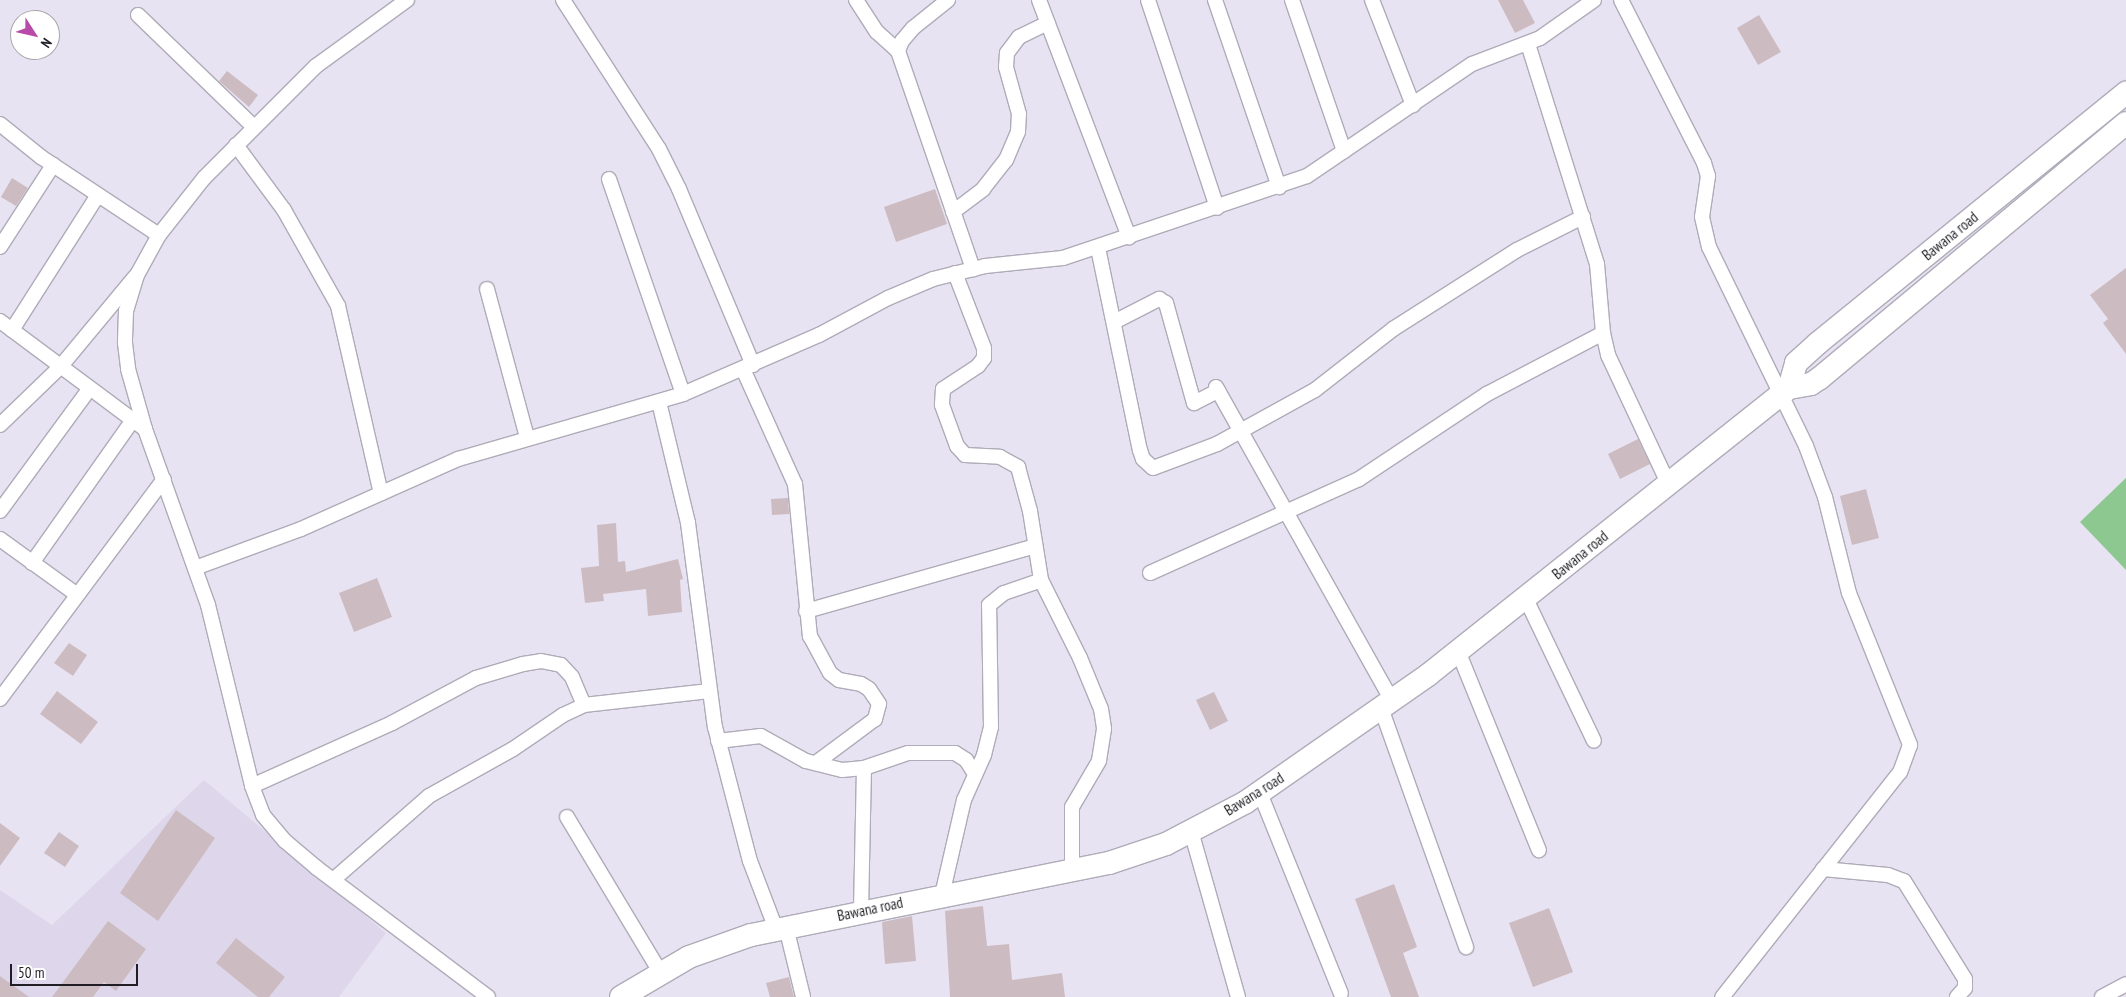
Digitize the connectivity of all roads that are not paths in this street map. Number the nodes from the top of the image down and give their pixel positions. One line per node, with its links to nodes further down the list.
1 (407, 0): 20 (street)
2 (564, 0): 43 (street)
3 (856, 0): 15 (street)
4 (948, 0): 15 (street)
5 (1039, 0): 13 (street)
6 (1148, 0): 27 (street)
7 (1215, 0): 25 (street)
8 (1292, 0): 22 (street)
9 (1372, 0): 17 (street)
10 (1594, 0): 14 (street)
11 (1621, 0): 45 (street)
12 (138, 16): 20 (street)
13 (1048, 23): 28 (street); 31 (street)
14 (1528, 44): 17 (street); 29 (street)
15 (898, 51): 28 (street)
16 (2126, 93): 45 (main road, Bawana road)
17 (1413, 105): 22 (street)
18 (2126, 123): 45 (main road, Bawana road)
19 (0, 124): 23 (street)
20 (254, 127): 21 (street)
21 (236, 145): 30 (street); 55 (street)
22 (1344, 151): 25 (street)
23 (53, 166): 26 (street); 32 (street)
24 (609, 178): 46 (street)
25 (1279, 187): 27 (street)
26 (98, 195): 30 (street); 40 (street)
27 (1217, 208): 31 (street)
28 (953, 212): 34 (street)
29 (1583, 217): 41 (street); 51 (street)
30 (159, 236): 36 (street)
31 (1129, 237): 33 (street)
32 (0, 247)
33 (1098, 248): 34 (street); 39 (street)
34 (973, 269): 35 (street)
35 (955, 273): 43 (street); 59 (street)
36 (137, 275): 42 (street); 50 (street)
37 (488, 289): 52 (street)
38 (0, 321): 40 (street)
39 (1114, 322): 51 (street); 51 (street)
40 (12, 330): 42 (street)
41 (1603, 333): 54 (street); 57 (street)
42 (61, 366): 44 (street); 49 (street)
43 (748, 367): 46 (street); 66 (street)
44 (90, 388): 48 (street); 56 (street)
45 (1784, 392): 54 (main road, Bawana road); 83 (street)
46 (683, 394): 47 (street)
47 (659, 402): 52 (street); 68 (street)
48 (133, 420): 50 (street); 60 (street)
49 (0, 425)
50 (145, 429): 53 (street)
51 (1241, 431): 57 (street)
52 (528, 437): 55 (street)
53 (164, 479): 61 (street); 64 (street)
54 (1668, 483): 65 (main road, Bawana road)
55 (381, 493): 61 (street)
56 (0, 511)
57 (1288, 512): 62 (street); 70 (street)
58 (0, 538): 60 (street)
59 (1035, 546): 63 (street); 66 (street)
60 (32, 562): 64 (street)
61 (196, 568): 77 (street)
62 (1150, 573)
63 (1041, 580): 76 (street); 82 (street)
64 (76, 594): 69 (street)
65 (1526, 599): 67 (main road, Bawana road); 73 (street)
66 (806, 611): 74 (street)
67 (1458, 651): 70 (main road, Bawana road); 81 (street)
68 (709, 691): 71 (street); 72 (street)
69 (0, 699)
70 (1386, 704): 78 (main road, Bawana road); 88 (street)
71 (584, 705): 77 (street); 84 (street)
72 (718, 741): 74 (street); 87 (street)
73 (1594, 741)
74 (816, 763): 75 (street)
75 (864, 768): 76 (street); 86 (street)
76 (974, 774): 85 (street)
77 (252, 786): 84 (street)
78 (1260, 793): 80 (main road, Bawana road); 91 (street)
79 (566, 817): 89 (street)
80 (1191, 831): 82 (main road, Bawana road); 95 (street)
81 (1539, 850)
82 (1072, 868): 85 (main road, Bawana road)
83 (1823, 869): 96 (street); 97 (street)
84 (333, 880): 92 (street)
85 (942, 895): 86 (main road, Bawana road)
86 (861, 911): 87 (main road, Bawana road)
87 (781, 928): 89 (main road, Bawana road); 94 (street)
88 (1466, 947)
89 (660, 972): 93 (main road, Bawana road)
90 (2126, 984): 98 (street)
91 (1341, 993)
92 (488, 997)
93 (621, 997)
94 (803, 997)
95 (1238, 997)
96 (1722, 997)
97 (1957, 997)
98 (2103, 997)

